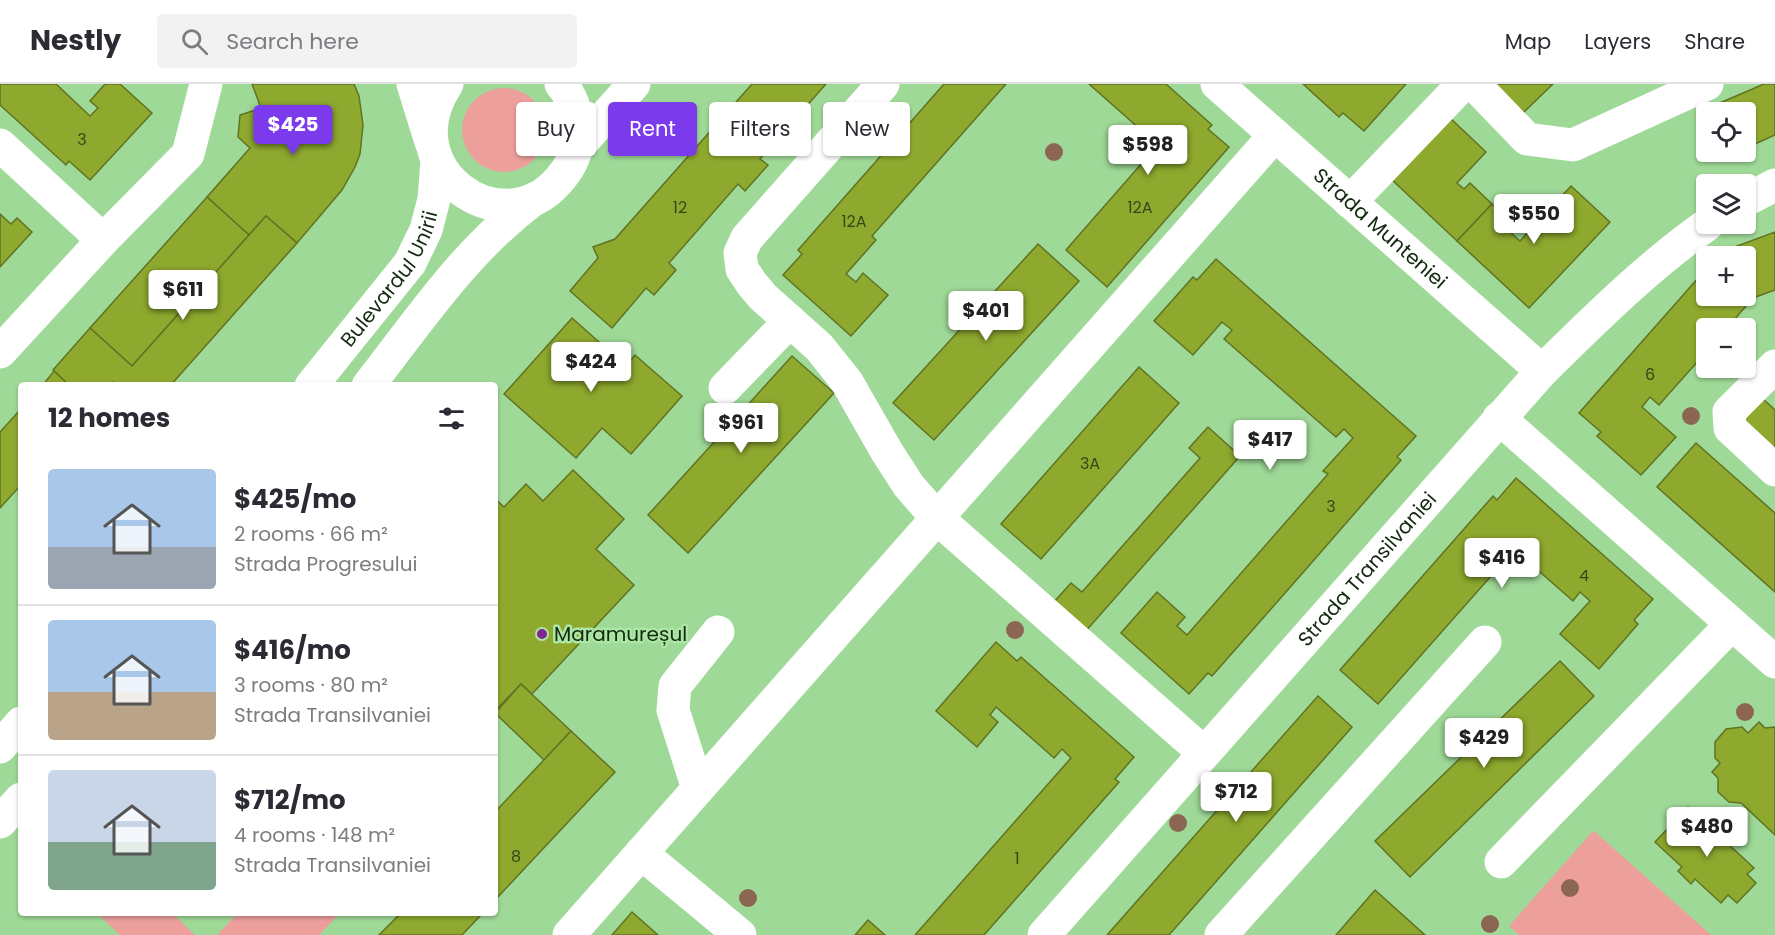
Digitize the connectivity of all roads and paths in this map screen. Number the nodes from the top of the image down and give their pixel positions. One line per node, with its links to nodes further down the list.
1 (206, 84): 22 (street)
2 (413, 84): 15 (street)
3 (447, 84): 15 (street, Bulevardul Unirii)
4 (561, 84): 11 (street)
5 (634, 84): 12 (street)
6 (883, 84): 23 (street)
7 (1217, 84): 13 (street, Strada Munteniei)
8 (1463, 84): 20 (street)
9 (1474, 84): 10 (street)
10 (1707, 84)
11 (572, 102)
12 (596, 127)
13 (1275, 135): 20 (street, Strada Munteniei); 32 (street)
14 (0, 145): 22 (street)
15 (434, 152): 19 (street); 27 (street, Bulevardul Unirii)
16 (573, 156): 19 (street)
17 (1775, 185): 18 (street)
18 (1756, 195)
19 (534, 199): 28 (street)
20 (1350, 202): 26 (street, Strada Munteniei)
21 (1696, 232): 26 (street, Strada Transilvaniei)
22 (103, 240): 24 (street)
23 (790, 321): 29 (street); 32 (street)
24 (0, 352)
25 (1775, 366): 31 (street)
26 (1542, 371): 30 (street, Strada Transilvaniei)
27 (314, 382)
28 (371, 382)
29 (725, 388)
30 (1499, 418): 33 (street); 39 (street, Strada Transilvaniei)
31 (1775, 470)
32 (937, 518): 39 (street); 40 (street)
33 (1732, 624): 36 (street); 44 (street)
34 (718, 632): 40 (street)
35 (1485, 642): 48 (street)
36 (1775, 662)
37 (18, 726): 38 (street)
38 (0, 747)
39 (1204, 753): 47 (street, Strada Transilvaniei)
40 (698, 789): 43 (street)
41 (18, 802): 42 (street)
42 (0, 822)
43 (641, 853): 45 (street); 46 (street)
44 (1501, 862)
45 (569, 935)
46 (740, 935)
47 (1044, 935)
48 (1221, 935)

